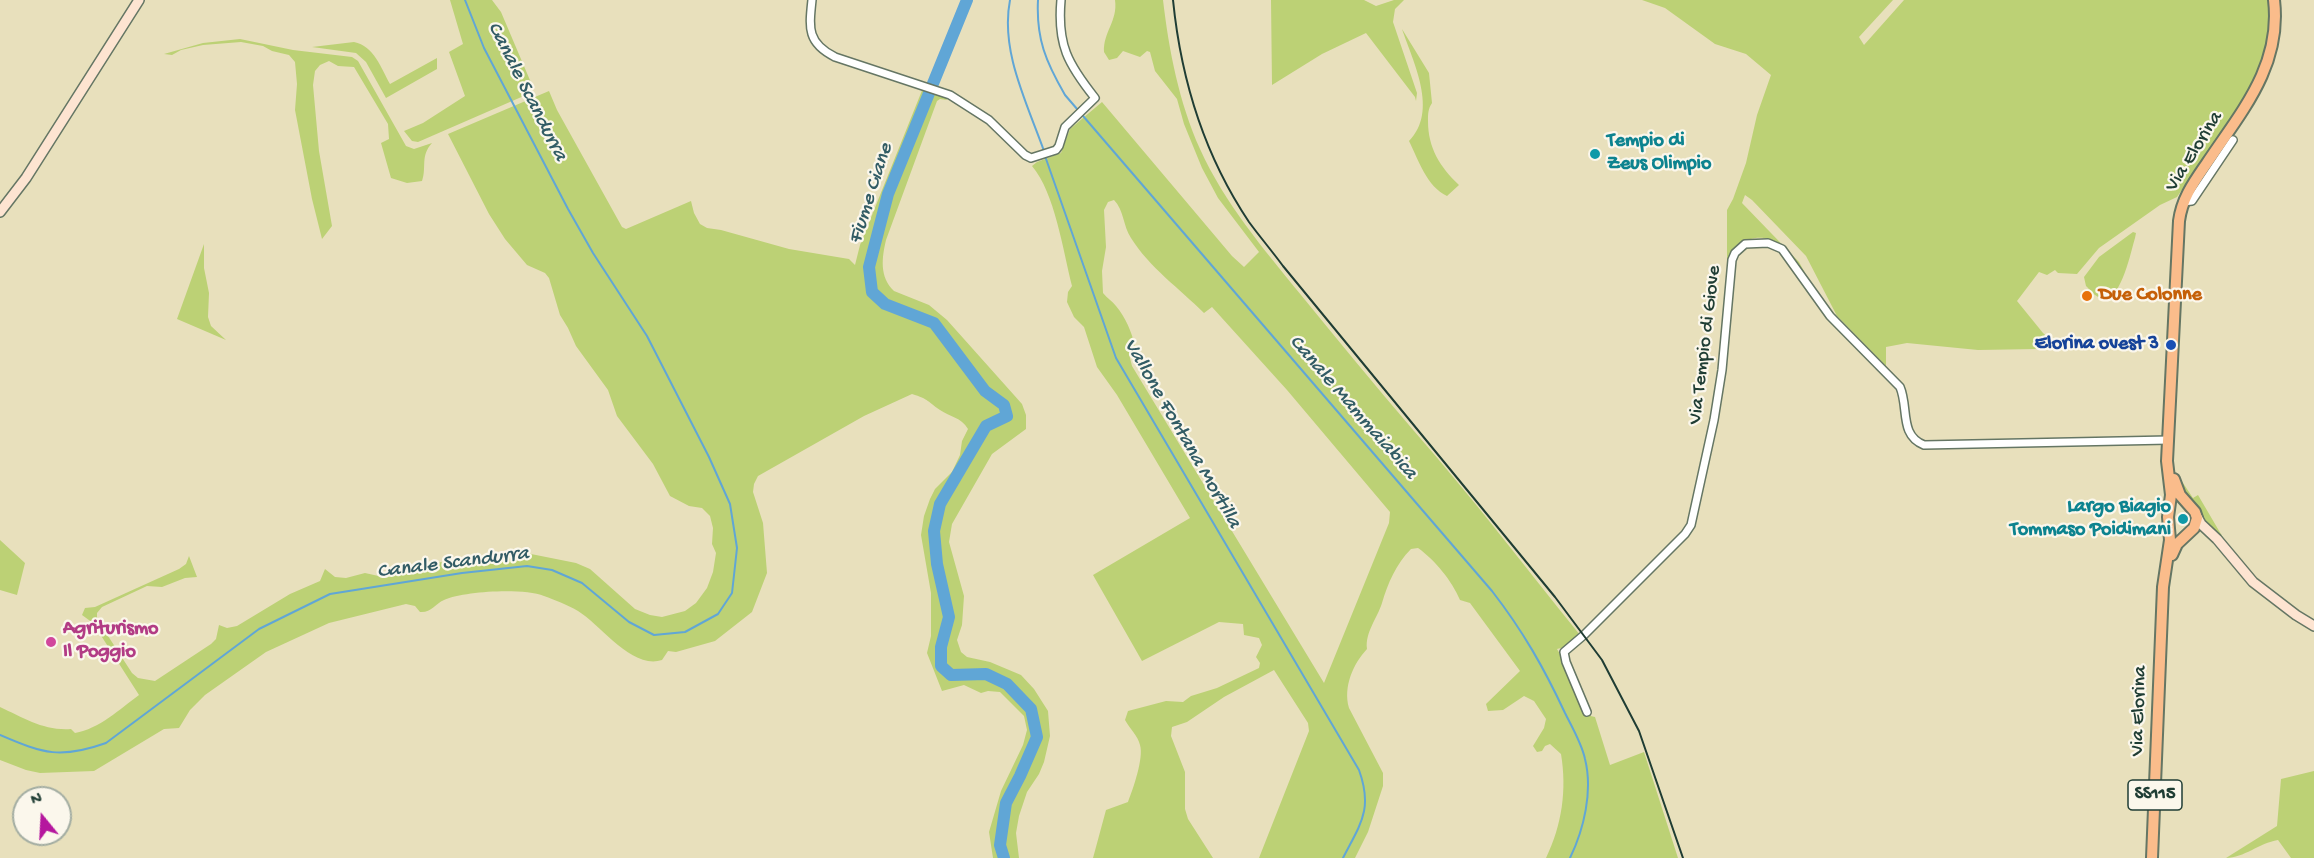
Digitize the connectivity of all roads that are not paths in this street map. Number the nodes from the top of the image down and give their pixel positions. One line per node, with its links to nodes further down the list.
1 (138, 0): 7 (street)
2 (812, 0): 3 (street)
3 (1061, 0)
4 (2274, 0): 6 (main road, Via Elorina)
5 (2232, 140): 6 (street)
6 (2183, 202): 8 (main road, Via Elorina)
7 (0, 212)
8 (2169, 440): 9 (main road); 10 (main road); 16 (street, Via Tempio di Giove)
9 (2192, 511): 10 (main road); 12 (main road); 13 (street)
10 (2170, 513): 11 (main road)
11 (2170, 526): 12 (main road); 14 (main road, Via Elorina)
12 (2188, 532): 13 (street); 14 (main road)
13 (2227, 550): 15 (street)
14 (2166, 566): 17 (main road, Via Elorina / SS115)
15 (2314, 626)
16 (1587, 712)
17 (2152, 858)

